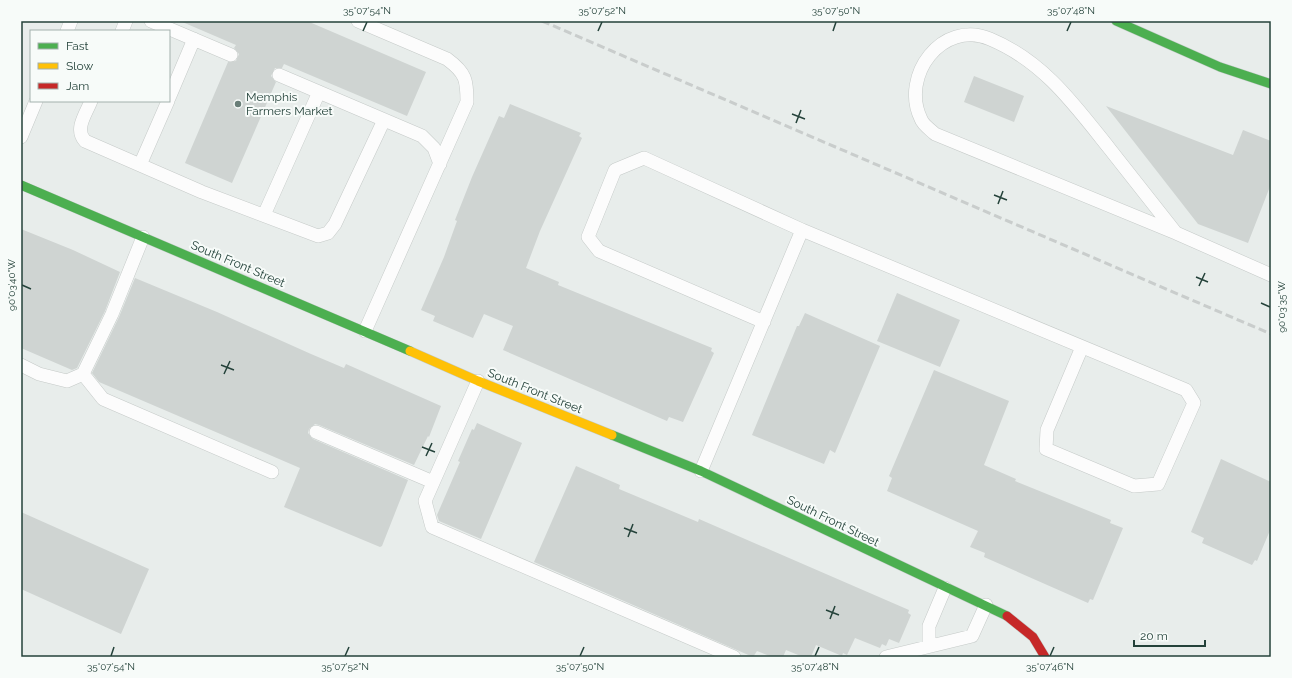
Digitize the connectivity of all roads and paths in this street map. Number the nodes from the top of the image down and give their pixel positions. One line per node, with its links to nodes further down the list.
1 (151, 21): 4 (lane)
2 (358, 21): 15 (lane)
3 (1116, 21): 7 (main road)
4 (194, 39): 5 (lane); 9 (lane)
5 (231, 55)
6 (279, 75): 8 (lane)
7 (1271, 84)
8 (319, 92): 13 (lane); 18 (lane)
9 (170, 96)
10 (36, 102): 14 (lane)
11 (91, 102): 16 (lane)
12 (168, 102): 16 (lane)
13 (384, 120): 15 (lane); 18 (lane)
14 (21, 137)
15 (440, 164): 24 (lane)
16 (140, 165): 18 (lane)
17 (21, 185): 21 (main road, South Front Street)
18 (264, 215)
19 (802, 230): 23 (lane); 23 (lane); 25 (lane)
20 (1176, 233): 20 (lane); 22 (lane)
21 (143, 237): 24 (main road, South Front Street); 27 (lane)
22 (1271, 275)
23 (764, 322): 30 (lane)
24 (365, 331): 28 (main road, South Front Street)
25 (1082, 347): 25 (lane)
26 (21, 365): 27 (lane)
27 (83, 374): 31 (lane)
28 (478, 382): 30 (main road, South Front Street); 32 (lane)
29 (316, 432): 32 (lane)
30 (700, 471): 33 (main road, South Front Street)
31 (272, 472)
32 (433, 482): 36 (lane)
33 (945, 588): 34 (main road, South Front Street); 35 (lane)
34 (986, 605): 35 (lane); 38 (main road, South Front Street)
35 (929, 646): 37 (lane)
36 (734, 657)
37 (886, 657)
38 (1045, 657)

